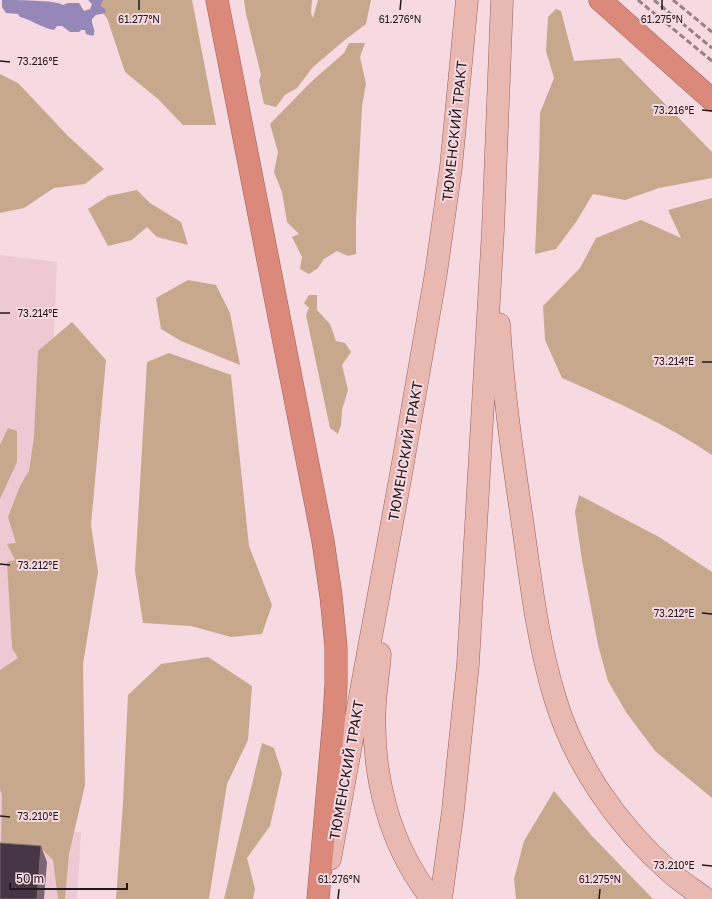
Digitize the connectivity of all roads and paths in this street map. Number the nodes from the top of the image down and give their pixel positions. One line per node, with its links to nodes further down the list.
1 (217, 0): 8 (highway)
2 (467, 0): 7 (main road, ТЮМЕНСКИЙ ТРАКТ)
3 (502, 0): 6 (main road)
4 (600, 0): 5 (highway)
5 (712, 100)
6 (493, 230): 11 (main road); 12 (main road)
7 (401, 474): 9 (main road, ТЮМЕНСКИЙ ТРАКТ); 10 (main road)
8 (318, 899)
9 (323, 899)
10 (432, 899)
11 (441, 899)
12 (706, 899)

